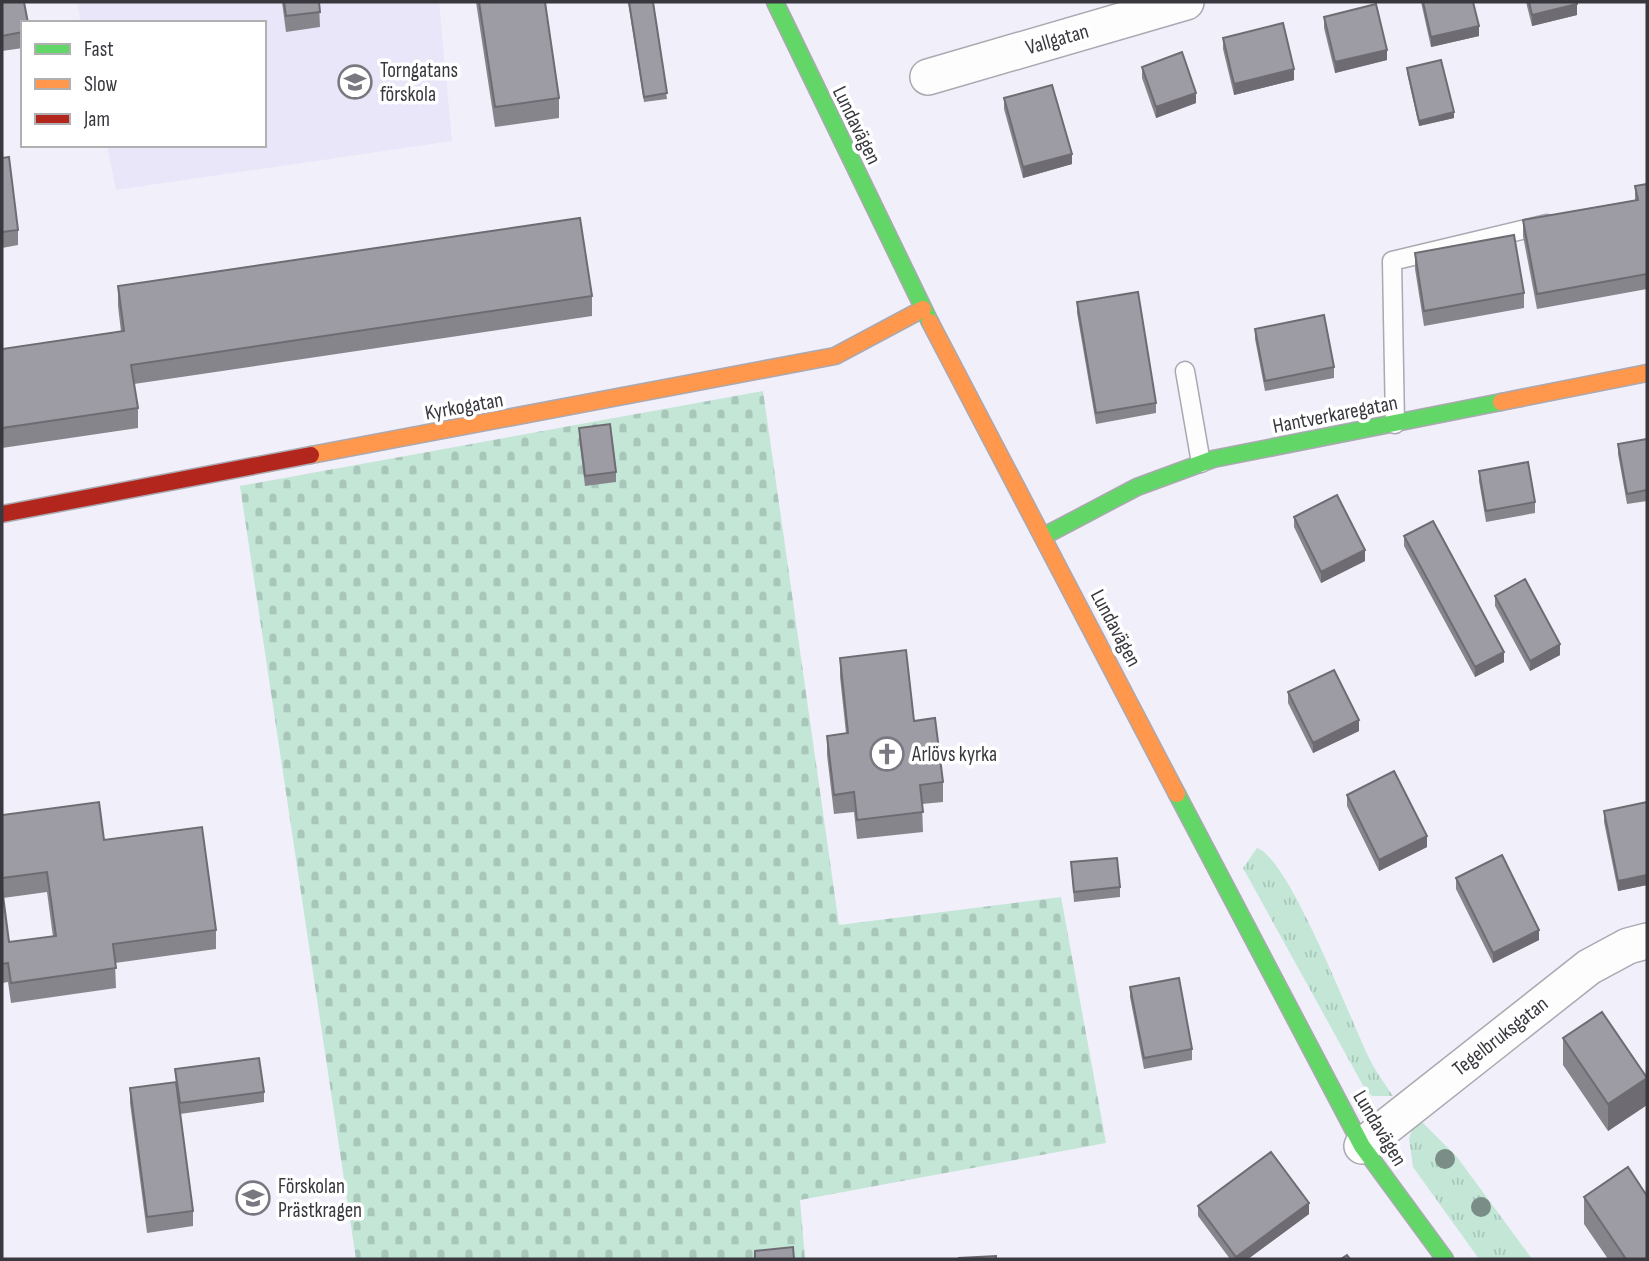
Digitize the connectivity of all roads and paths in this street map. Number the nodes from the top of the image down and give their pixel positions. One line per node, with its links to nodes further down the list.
1 (775, 2): 5 (street, Lundavägen)
2 (1186, 2): 3 (street, Vallgatan)
3 (928, 77)
4 (1567, 219): 8 (lane)
5 (923, 309): 10 (street, Kyrkogatan); 11 (street, Lundavägen)
6 (1185, 371): 9 (lane)
7 (1647, 373): 8 (street, Hantverkaregatan)
8 (1395, 424): 9 (street, Hantverkaregatan)
9 (1201, 463): 11 (street, Hantverkaregatan)
10 (2, 514)
11 (1044, 536): 13 (street, Lundavägen)
12 (1647, 942): 13 (street, Tegelbruksgatan)
13 (1362, 1146): 14 (street, Lundavägen)
14 (1445, 1259)

